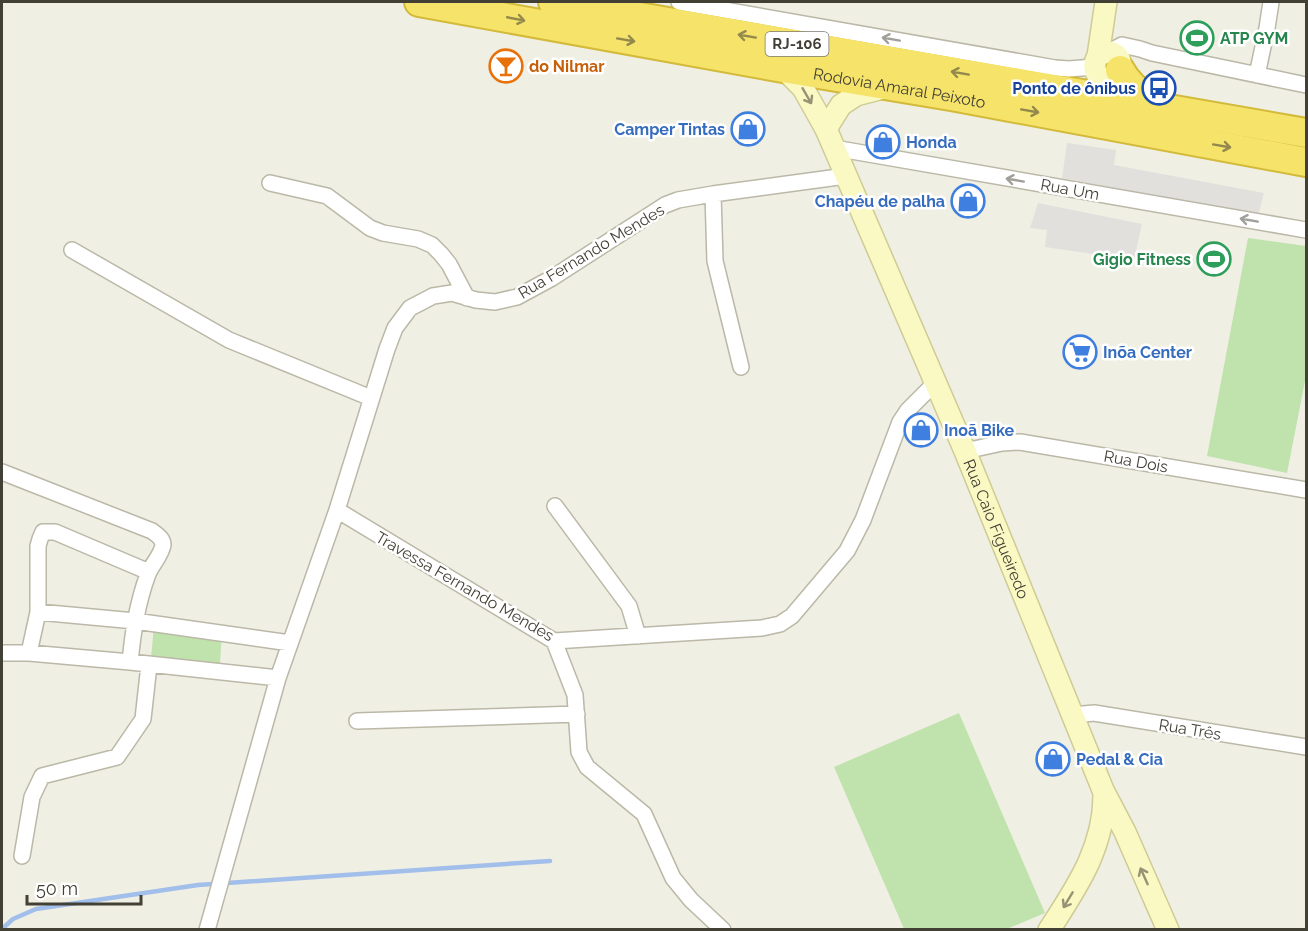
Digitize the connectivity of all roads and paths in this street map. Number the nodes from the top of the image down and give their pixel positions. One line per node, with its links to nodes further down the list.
1 (419, 2): 7 (highway, Rodovia Amaral Peixoto / RJ-106, one-way to 7)
2 (553, 2): 11 (highway, Rodovia Amaral Peixoto / RJ-106, one-way to 2)
3 (679, 2): 6 (street, one-way to 3)
4 (1271, 2): 8 (street)
5 (1105, 7): 6 (street)
6 (1107, 64): 8 (street); 11 (highway); 12 (highway)
7 (783, 68): 10 (highway, Rodovia Amaral Peixoto / RJ-106); 13 (street, Rua Caio Figueiredo, one-way to 13)
8 (1257, 75): 9 (street)
9 (1306, 85)
10 (890, 86): 13 (street); 16 (highway, Rodovia Amaral Peixoto / RJ-106, one-way to 16)
11 (1048, 88): 12 (highway, Rodovia Amaral Peixoto / RJ-106)
12 (1160, 107): 14 (highway, Rodovia Amaral Peixoto / RJ-106)
13 (826, 129): 15 (street, Rua Caio Figueiredo)
14 (1306, 133)
15 (834, 148): 17 (street, Rua Caio Figueiredo); 20 (street, Rua Um, one-way to 15)
16 (1306, 162)
17 (846, 176): 19 (street, Rua Fernando Mendes); 24 (street, Rua Caio Figueiredo)
18 (270, 183): 22 (street)
19 (712, 194): 22 (street, Rua Fernando Mendes); 23 (street)
20 (1306, 230)
21 (72, 250): 25 (street)
22 (467, 298): 25 (street, Rua Fernando Mendes)
23 (741, 367)
24 (936, 382): 26 (street, Rua Caio Figueiredo); 34 (street, Travessa Fernando Mendes)
25 (371, 398): 30 (street, Rua Fernando Mendes)
26 (965, 451): 28 (street, Rua Dois); 43 (street, Rua Caio Figueiredo)
27 (2, 472): 31 (street)
28 (1306, 490)
29 (555, 506): 34 (street)
30 (337, 510): 35 (street, Travessa Fernando Mendes); 36 (street)
31 (148, 572): 32 (street); 33 (street)
32 (38, 612): 33 (street); 38 (street)
33 (135, 621): 36 (street); 39 (street)
34 (638, 636): 35 (street, Travessa Fernando Mendes)
35 (554, 641): 42 (street)
36 (290, 643): 41 (street)
37 (2, 653): 38 (street)
38 (29, 653): 39 (street)
39 (130, 662): 40 (street)
40 (149, 665): 41 (street); 49 (street)
41 (278, 678): 50 (street)
42 (577, 714): 44 (street); 51 (street)
43 (1073, 715): 45 (street, Rua Três); 46 (street, Rua Caio Figueiredo)
44 (357, 721)
45 (1306, 747)
46 (1103, 790): 47 (street); 48 (street, Rua Caio Figueiredo)
47 (1101, 830): 48 (street); 52 (street, one-way to 52)
48 (1125, 832): 53 (street, Rua Caio Figueiredo, one-way to 48)
49 (22, 856)
50 (207, 930)
51 (723, 930)
52 (1049, 930)
53 (1168, 930)

